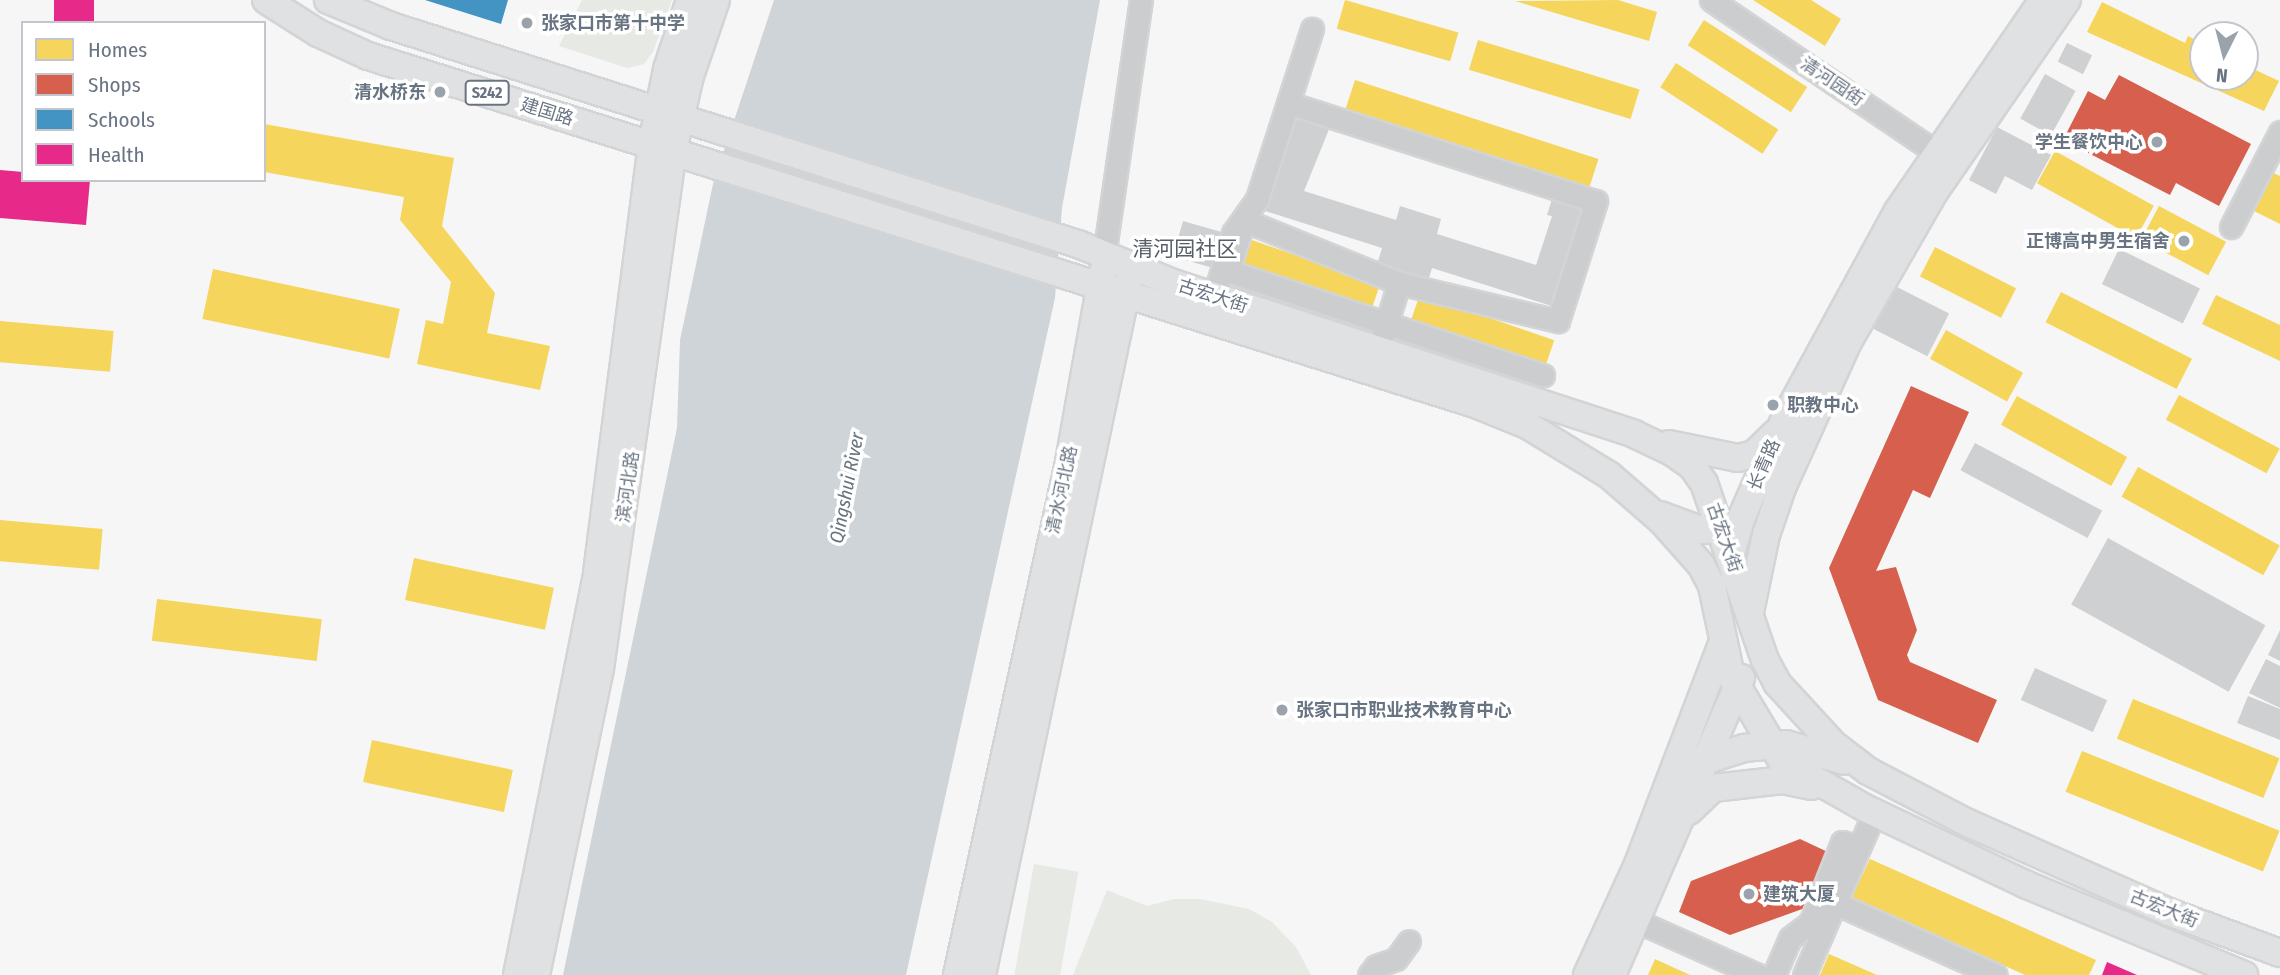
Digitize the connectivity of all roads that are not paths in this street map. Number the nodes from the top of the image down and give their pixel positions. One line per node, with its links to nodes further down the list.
1 (266, 0): 13 (main road, 建国路 / S242)
2 (328, 0): 11 (main road, 建国路 / S242)
3 (690, 0): 11 (main road, 滨河北路)
4 (716, 0): 11 (main road, 滨河北路)
5 (1141, 0): 18 (street, 清水河北路)
6 (1711, 0): 14 (street, 清河园街)
7 (2043, 0): 14 (main road, 长青路)
8 (2067, 0): 14 (main road, 长青路)
9 (1312, 29): 10 (street)
10 (1288, 103): 15 (street); 21 (street)
11 (670, 112): 13 (main road, 滨河北路); 17 (main road, 建国路 / S242)
12 (2280, 132): 16 (street)
13 (662, 147): 20 (main road, 建国路 / S242); 49 (main road, 滨河北路); 50 (main road, 滨河北路)
14 (1944, 158): 27 (main road, 长青路); 30 (main road, 长青路)
15 (1244, 220): 21 (street); 23 (street); 24 (street)
16 (2231, 227)
17 (1078, 244): 18 (main road, 古宏大街)
18 (1104, 256): 19 (main road, 古宏大街); 22 (main road, 清水河北路)
19 (1132, 267): 22 (main road, 清水河北路); 23 (main road, 古宏大街)
20 (1070, 278): 22 (main road, 古宏大街)
21 (1399, 283): 24 (street)
22 (1114, 292): 29 (main road, 古宏大街); 51 (main road, 清水河北路); 52 (main road, 清水河北路)
23 (1214, 296): 25 (main road, 古宏大街)
24 (1387, 324): 25 (street); 26 (street)
25 (1378, 350): 28 (main road, 古宏大街)
26 (1543, 375)
27 (1785, 418): 28 (main road); 31 (main road, 长青路)
28 (1634, 434): 31 (main road, 古宏大街)
29 (1643, 505): 31 (main road); 34 (main road, 古宏大街)
30 (1774, 511): 31 (main road); 33 (main road, 长青路)
31 (1729, 528): 32 (main road, 长青路)
32 (1730, 556): 33 (main road, 古宏大街); 34 (main road, 长青路)
33 (1750, 615): 35 (main road, 长青路); 38 (main road, 古宏大街)
34 (1723, 641): 35 (main road, 古宏大街); 40 (main road, 长青路)
35 (1736, 688): 36 (main road, 古宏大街); 37 (main road, 长青路)
36 (1771, 746): 37 (main road); 38 (main road); 39 (main road, 古宏大街)
37 (1706, 761): 40 (main road); 42 (main road, 长青路)
38 (1868, 771): 47 (main road, 古宏大街)
39 (1832, 790): 41 (main road, 古宏大街); 42 (main road)
40 (1663, 800): 45 (main road, 长青路)
41 (1874, 813): 43 (street); 48 (main road, 古宏大街)
42 (1680, 824): 45 (main road, 长青路)
43 (1859, 848): 44 (street); 57 (street)
44 (1835, 903): 58 (street); 59 (street)
45 (1627, 916): 54 (main road, 长青路); 55 (main road, 长青路); 56 (street)
46 (1409, 941): 53 (street)
47 (2280, 953)
48 (2237, 974)
49 (517, 975)
50 (536, 975)
51 (957, 975)
52 (982, 975)
53 (1370, 975)
54 (1587, 975)
55 (1612, 975)
56 (1758, 975)
57 (1774, 975)
58 (1804, 975)
59 (1996, 975)

